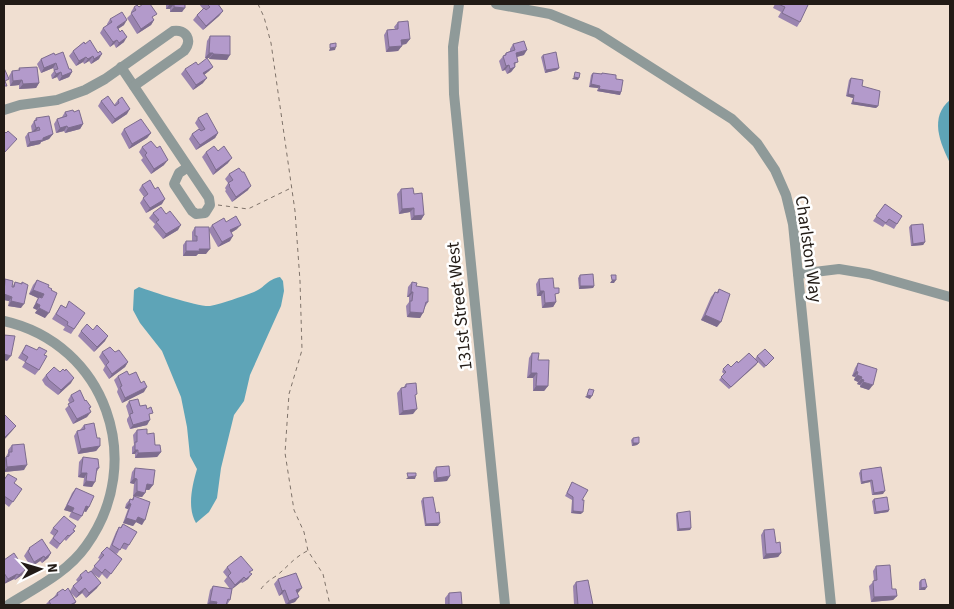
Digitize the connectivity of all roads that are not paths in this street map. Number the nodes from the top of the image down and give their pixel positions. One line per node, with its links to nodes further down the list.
1 (459, 4): 11 (street, 131st Street West)
2 (496, 4): 7 (street, Charlston Way)
3 (121, 67): 4 (street); 4 (street); 5 (street)
4 (134, 86): 6 (street)
5 (4, 110)
6 (188, 167): 6 (street)
7 (798, 274): 8 (street); 12 (street, Charlston Way)
8 (950, 297)
9 (4, 321): 10 (street)
10 (8, 605)
11 (505, 605)
12 (831, 605)

